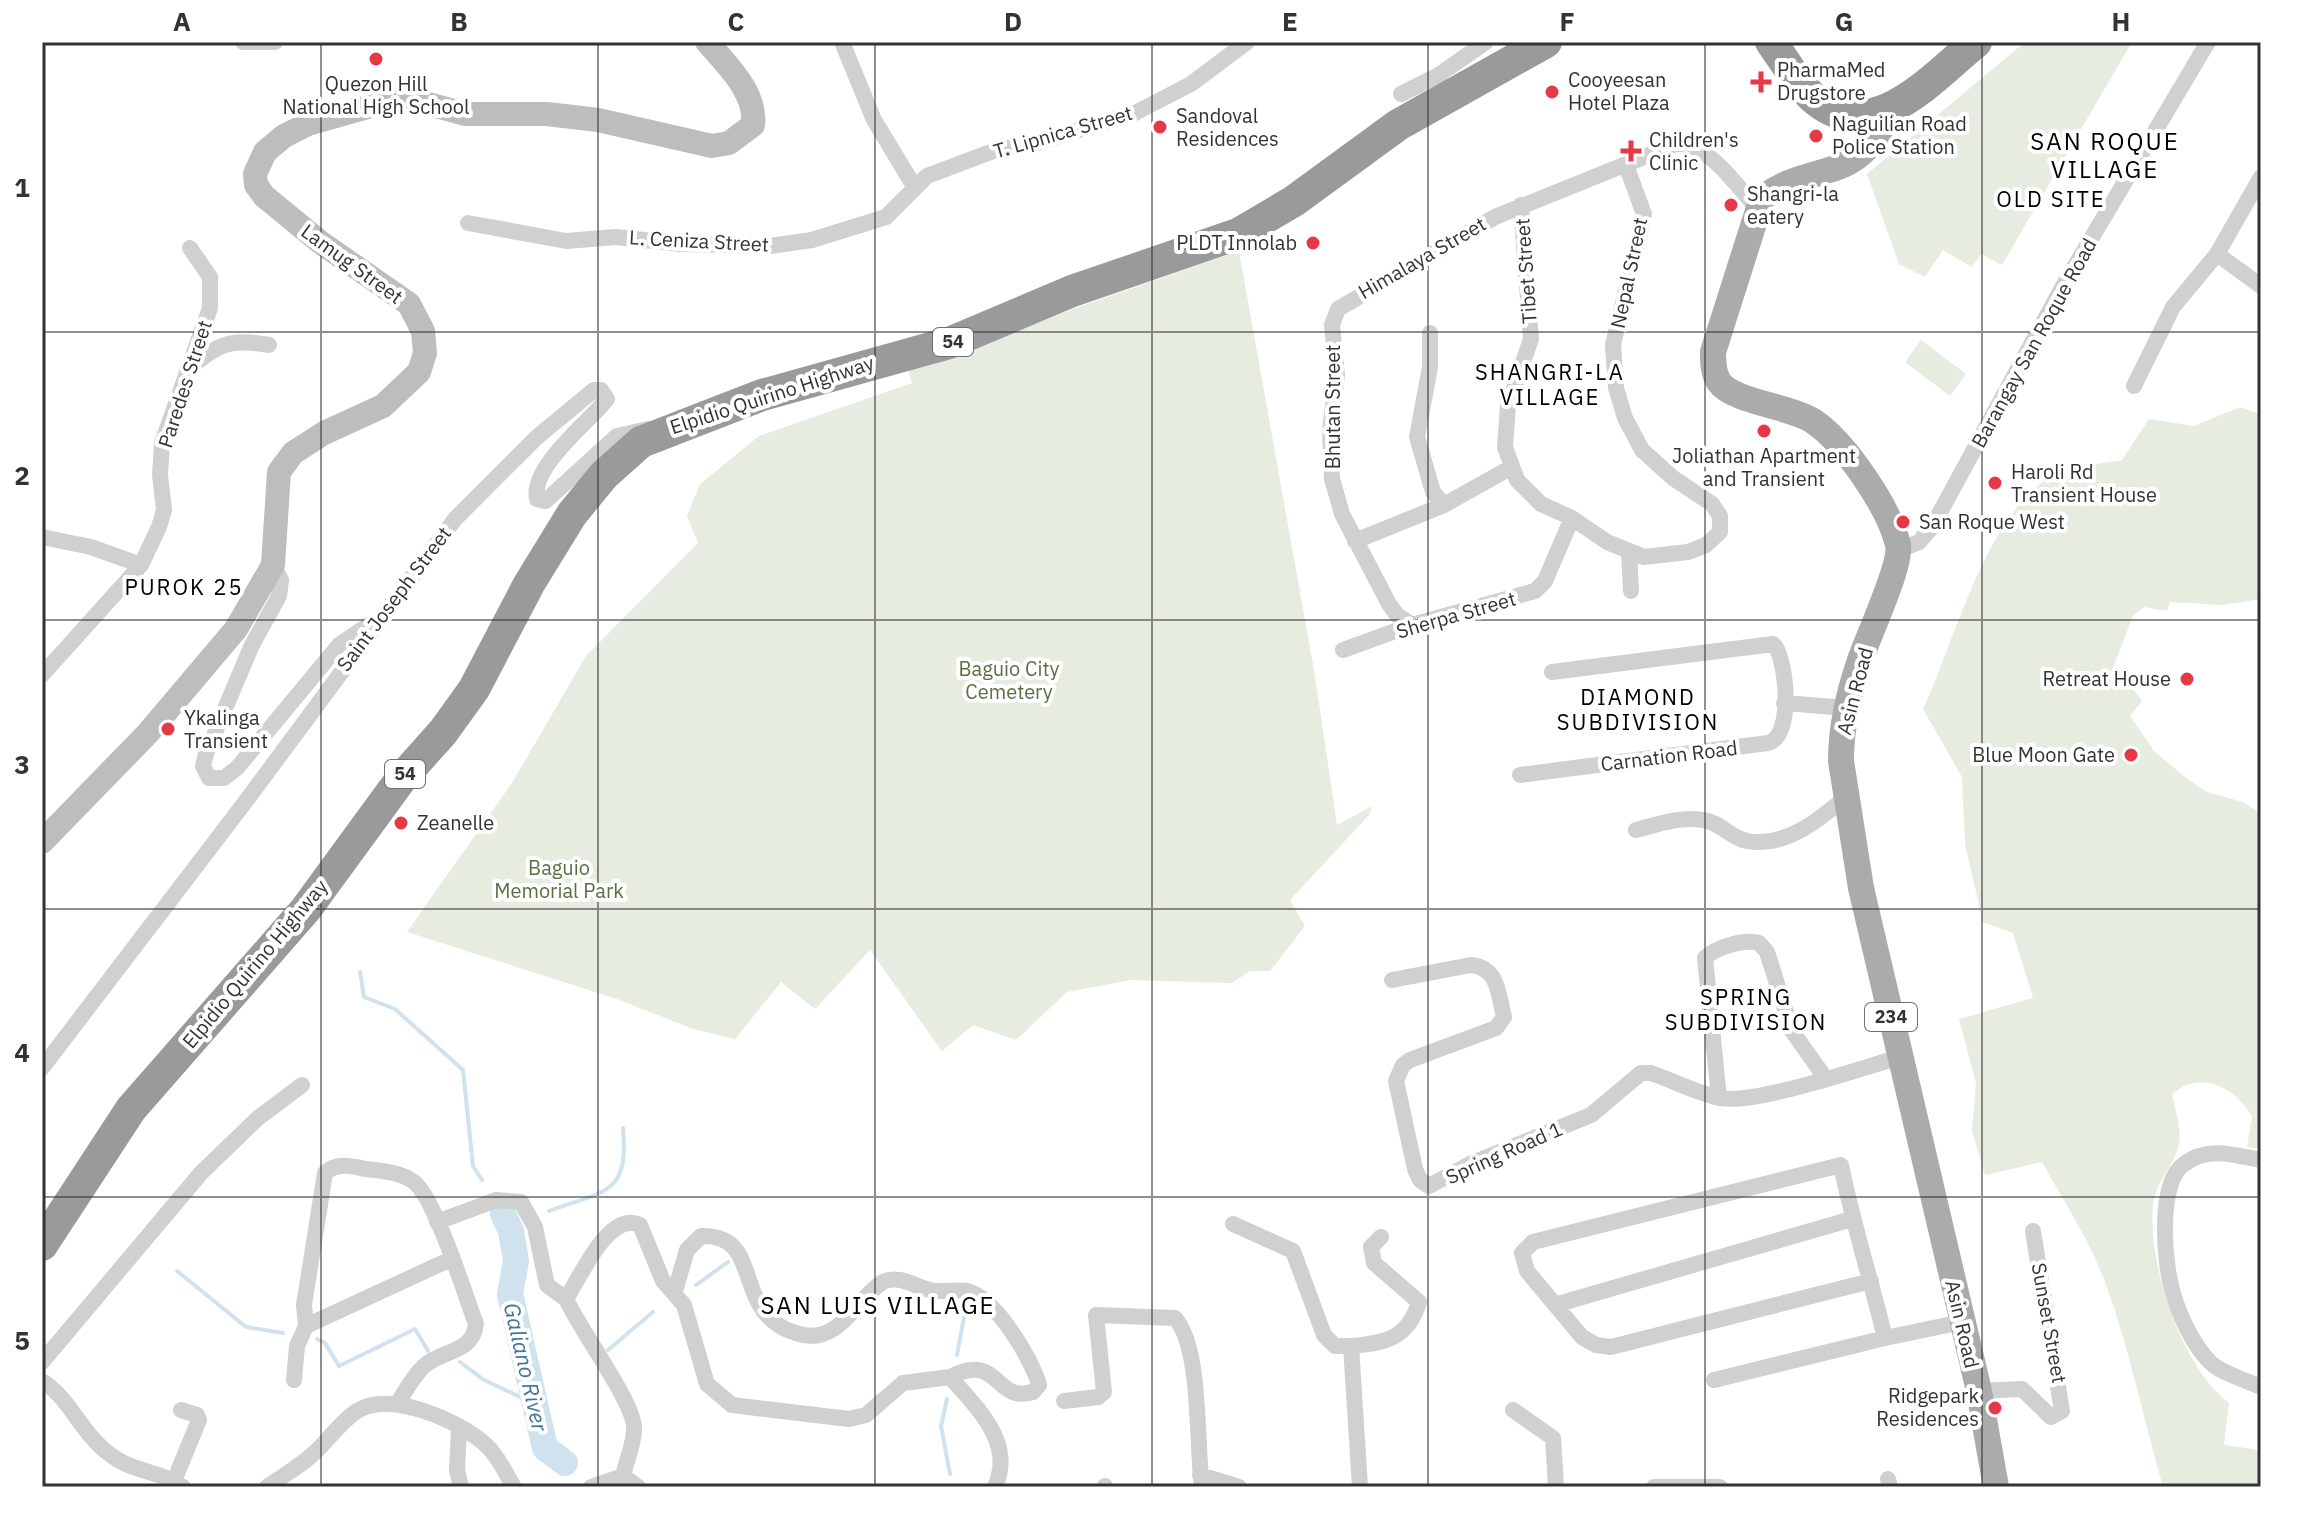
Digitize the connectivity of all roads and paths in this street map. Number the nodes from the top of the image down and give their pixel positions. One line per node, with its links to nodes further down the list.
1 (243, 42): 2 (street)
2 (275, 42)
3 (707, 42): 37 (street, Lamug Street)
4 (842, 42): 16 (street)
5 (1247, 42): 16 (street, T. Lipnica Street)
6 (1486, 42): 11 (street)
7 (1546, 42): 11 (highway, Elpidio Quirino Highway / 54)
8 (1771, 42): 13 (highway)
9 (1976, 42): 13 (highway)
10 (2208, 42): 34 (street, Barangay San Roque Road)
11 (1443, 86): 12 (street); 28 (highway, Elpidio Quirino Highway / 54)
12 (1401, 94)
13 (1892, 109): 18 (main road)
14 (1626, 165): 17 (street, Himalaya Street); 18 (street, Himalaya Street); 35 (street, Nepal Street)
15 (2261, 177): 21 (street)
16 (914, 186): 19 (street, L. Ceniza Street)
17 (1521, 205): 23 (street, Himalaya Street); 29 (street, Tibet Street)
18 (1758, 209): 34 (main road)
19 (468, 223)
20 (190, 248): 26 (street, Paredes Street)
21 (2217, 254): 22 (street); 27 (street)
22 (2261, 286)
23 (1338, 309): 33 (street, Bhutan Street)
24 (1430, 333): 30 (street)
25 (269, 345): 26 (street)
26 (186, 371): 36 (street, Paredes Street)
27 (2134, 386)
28 (661, 431): 39 (street, Saint Joseph Street); 62 (highway, Elpidio Quirino Highway / 54)
29 (1510, 468): 30 (street); 31 (street)
30 (1444, 505): 33 (street)
31 (1572, 518): 35 (street); 40 (street, Sherpa Street)
32 (42, 537): 36 (street)
33 (1355, 541): 40 (street, Bhutan Street)
34 (1899, 550): 45 (main road, Asin Road / 234)
35 (1629, 552): 38 (street)
36 (141, 565): 43 (street, Paredes Street)
37 (273, 565): 39 (street); 49 (street, Lamug Street)
38 (1631, 591)
39 (377, 620): 52 (street, Saint Joseph Street)
40 (1412, 625): 41 (street, Sherpa Street)
41 (1343, 650)
42 (1552, 672): 44 (street, Carnation Road)
43 (42, 675)
44 (1784, 703): 45 (street); 46 (street, Carnation Road)
45 (1847, 708): 47 (main road, Asin Road / 234)
46 (1520, 775)
47 (1846, 797): 48 (street); 51 (main road, Asin Road / 234)
48 (1636, 830)
49 (42, 842)
50 (1392, 980): 55 (street, Spring Road 1)
51 (1900, 1057): 53 (street, Spring Road 1); 68 (main road, Asin Road / 234)
52 (42, 1068)
53 (1826, 1079): 55 (street, Spring Road 1); 55 (street)
54 (302, 1085): 72 (street)
55 (1719, 1098)
56 (2261, 1160): 77 (street)
57 (1852, 1219): 64 (street); 67 (street); 67 (street)
58 (437, 1222): 63 (street); 66 (street); 69 (street)
59 (1233, 1224): 71 (street)
60 (2033, 1231): 78 (street, Sunset Street)
61 (1381, 1237): 71 (street)
62 (42, 1245)
63 (451, 1259): 69 (street); 80 (street)
64 (1871, 1281): 67 (street); 70 (street)
65 (675, 1291): 66 (street); 73 (street); 73 (street)
66 (566, 1299): 84 (street)
67 (1558, 1304)
68 (1962, 1322): 70 (street); 78 (main road, Asin Road / 234)
69 (306, 1326): 74 (street)
70 (1885, 1338): 75 (street)
71 (1351, 1346): 94 (street)
72 (42, 1362)
73 (950, 1377): 92 (street)
74 (294, 1380)
75 (1714, 1380)
76 (42, 1381): 86 (street)
77 (2261, 1387)
78 (1979, 1391): 98 (main road, Asin Road / 234)
79 (1064, 1401): 85 (street)
80 (398, 1403): 83 (street); 87 (street)
81 (181, 1410): 86 (street)
82 (1513, 1410): 95 (street)
83 (459, 1429): 88 (street); 89 (street)
84 (623, 1476): 90 (street); 91 (street)
85 (1201, 1481): 93 (street)
86 (173, 1483)
87 (267, 1487)
88 (461, 1487)
89 (514, 1487)
90 (591, 1487)
91 (638, 1487)
92 (995, 1487)
93 (1239, 1487)
94 (1360, 1487)
95 (1556, 1487)
96 (1654, 1487): 97 (street)
97 (1720, 1487)
98 (1996, 1487)

